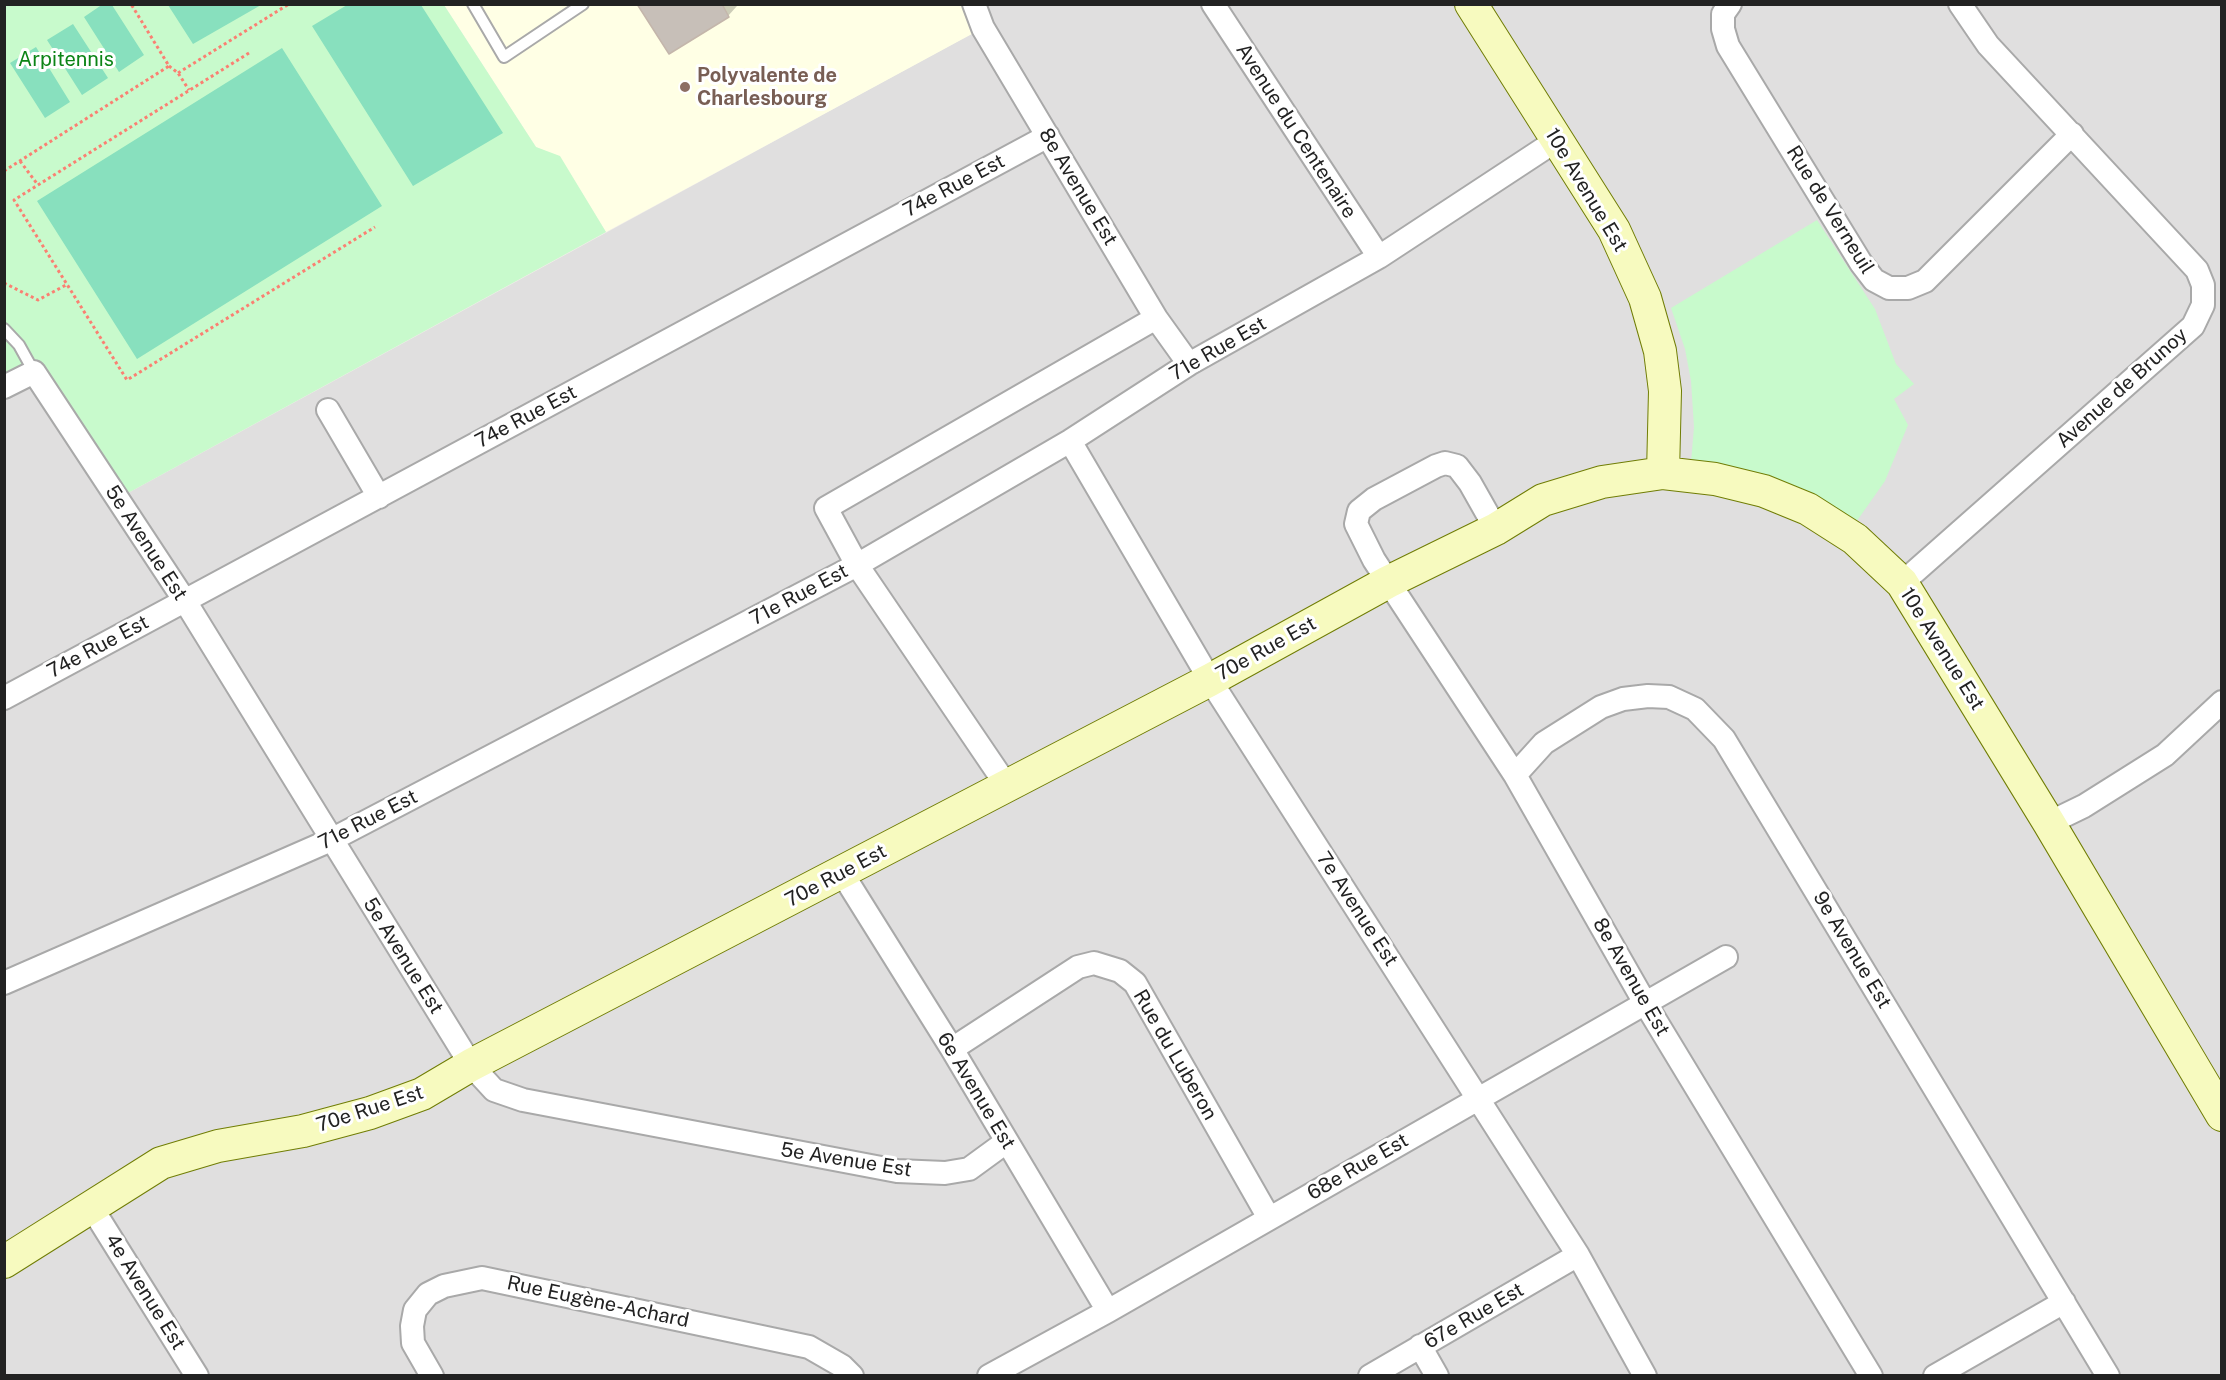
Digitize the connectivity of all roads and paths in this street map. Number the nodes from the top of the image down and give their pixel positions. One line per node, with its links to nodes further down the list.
1 (131, 4): 11 (path)
2 (289, 4): 12 (path)
3 (473, 4): 4 (lane)
4 (583, 4)
5 (974, 4): 15 (street, 8e Avenue Est)
6 (1214, 4): 21 (street, Avenue du Centenaire)
7 (1471, 4): 16 (street, 10e Avenue Est)
8 (1730, 4): 14 (street, Rue de Verneuil)
9 (1960, 4): 14 (street, Avenue de Brunoy)
10 (249, 53): 13 (path)
11 (169, 66): 12 (path); 17 (path)
12 (178, 73): 13 (path)
13 (189, 90): 19 (path)
14 (2072, 134): 36 (street, Avenue de Brunoy)
15 (1048, 136): 24 (street, 8e Avenue Est); 32 (street, 74e Rue Est)
16 (1557, 140): 21 (street, 71e Rue Est); 31 (street, 10e Avenue Est)
17 (20, 161): 18 (path); 19 (path)
18 (4, 171)
19 (38, 185): 23 (path)
20 (375, 227): 23 (path)
21 (1379, 257): 26 (street, 71e Rue Est)
22 (4, 283): 23 (path)
23 (67, 284)
24 (1156, 318): 26 (street, 8e Avenue Est); 34 (street)
25 (4, 329): 27 (lane)
26 (1189, 364): 30 (street, 71e Rue Est)
27 (34, 372): 28 (street); 37 (street, 5e Avenue Est)
28 (4, 387)
29 (328, 410): 32 (street)
30 (1070, 441): 34 (street, 71e Rue Est); 38 (street, 7e Avenue Est)
31 (1663, 473): 33 (street, 70e Rue Est); 36 (street, 10e Avenue Est)
32 (380, 497): 37 (street, 74e Rue Est)
33 (1496, 529): 35 (street, 70e Rue Est); 35 (street, 8e Avenue Est)
34 (857, 565): 42 (street); 44 (street, 71e Rue Est)
35 (1388, 582): 38 (street, 70e Rue Est); 41 (street, 8e Avenue Est)
36 (1902, 583): 43 (street, 10e Avenue Est)
37 (185, 601): 39 (street, 74e Rue Est); 44 (street, 5e Avenue Est)
38 (1210, 680): 42 (street, 70e Rue Est); 51 (street, 7e Avenue Est)
39 (4, 698)
40 (2220, 706): 43 (street)
41 (1515, 775): 48 (street, 8e Avenue Est); 58 (street, 9e Avenue Est)
42 (1008, 786): 45 (street, 70e Rue Est)
43 (2049, 824): 52 (street, 10e Avenue Est)
44 (331, 840): 47 (street, 71e Rue Est); 50 (street, 5e Avenue Est)
45 (842, 873): 49 (street, 6e Avenue Est); 50 (street, 70e Rue Est)
46 (1726, 957): 48 (street, 68e Rue Est)
47 (4, 983)
48 (1645, 1003): 51 (street, 68e Rue Est); 68 (street, 8e Avenue Est)
49 (952, 1049): 53 (street, 6e Avenue Est); 55 (street, Rue du Luberon)
50 (471, 1065): 53 (street, 5e Avenue Est); 54 (street, 70e Rue Est)
51 (1479, 1098): 55 (street, 68e Rue Est); 56 (street, 7e Avenue Est)
52 (2222, 1115)
53 (1006, 1142): 59 (street, 6e Avenue Est)
54 (92, 1208): 57 (street, 70e Rue Est); 62 (street, 4e Avenue Est)
55 (1269, 1218): 59 (street, 68e Rue Est)
56 (1578, 1255): 60 (street, 67e Rue Est); 67 (street, 7e Avenue Est)
57 (4, 1262)
58 (2064, 1302): 69 (street); 70 (street, 9e Avenue Est)
59 (1108, 1311): 61 (street, 68e Rue Est)
60 (1420, 1346): 65 (street, 67e Rue Est); 66 (street)
61 (1003, 1372)
62 (197, 1376)
63 (432, 1376): 64 (street, Rue Eugène-Achard)
64 (852, 1376)
65 (1370, 1376)
66 (1437, 1376)
67 (1645, 1376)
68 (1871, 1376)
69 (1935, 1376)
70 (2108, 1376)

